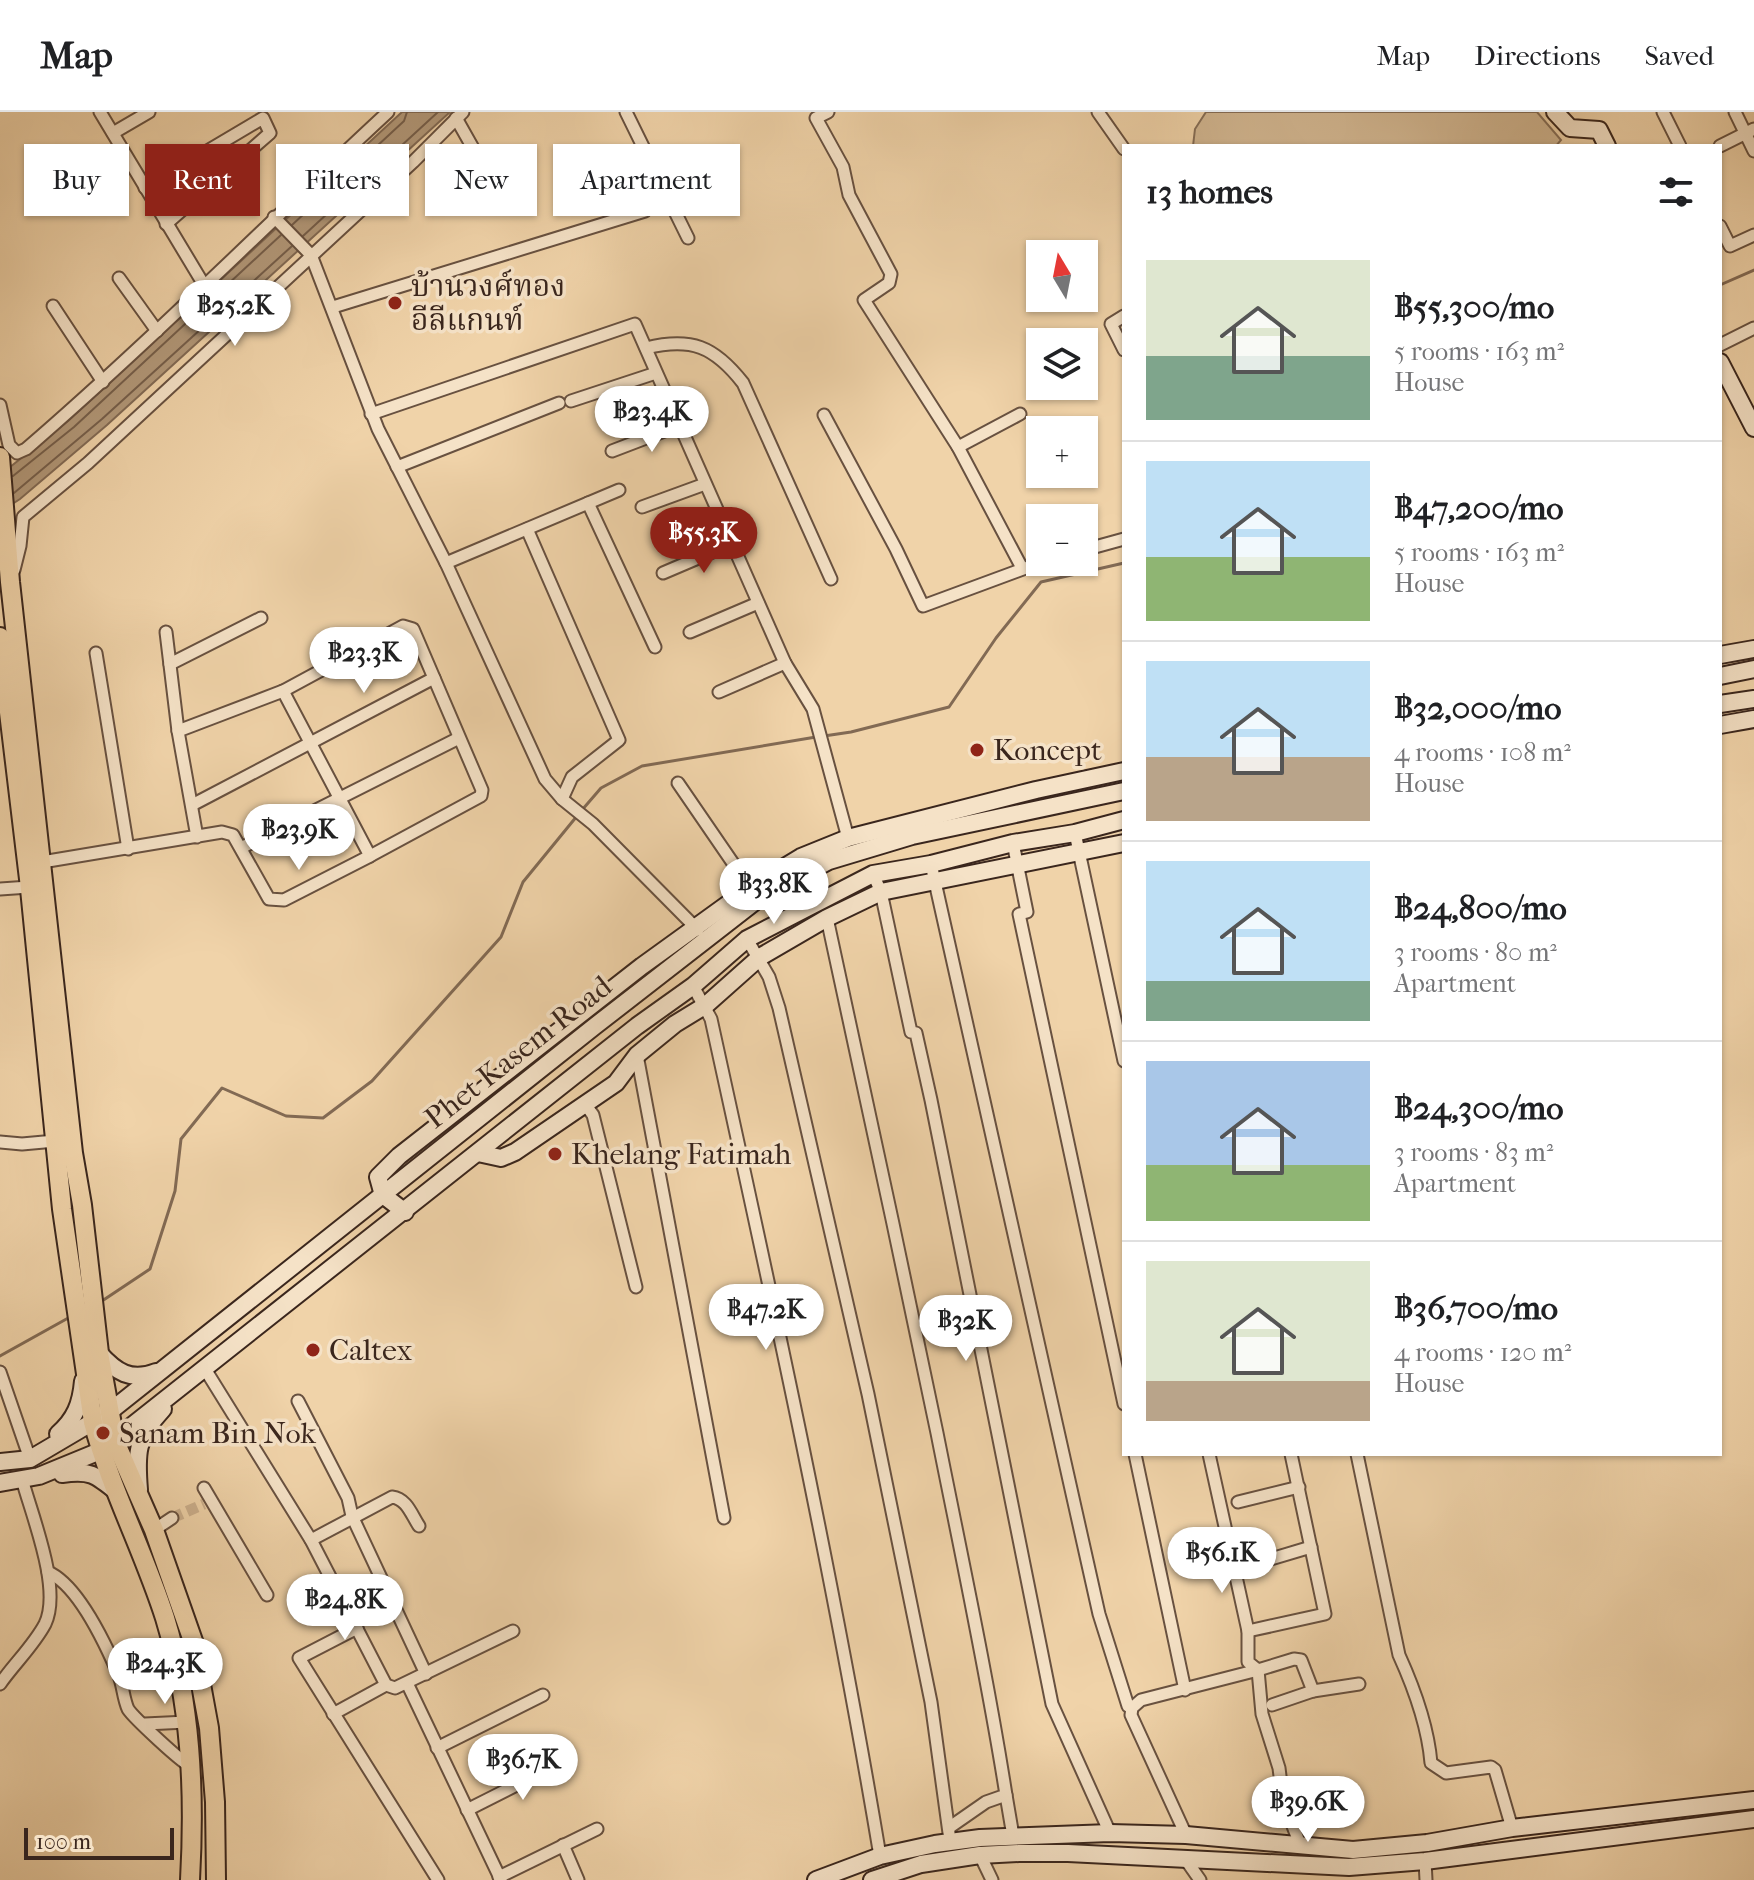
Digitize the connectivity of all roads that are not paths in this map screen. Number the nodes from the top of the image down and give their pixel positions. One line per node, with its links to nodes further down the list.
1 (100, 112): 12 (street)
2 (149, 112): 12 (street)
3 (388, 112): 25 (street)
4 (626, 112): 29 (street)
5 (828, 112): 50 (street)
6 (1098, 112): 19 (street)
7 (1555, 112): 16 (main road)
8 (1663, 112): 17 (street)
9 (1735, 112): 11 (street)
10 (460, 115): 15 (street); 30 (street)
11 (1750, 131): 18 (street); 20 (street)
12 (113, 133): 21 (street)
13 (219, 144): 14 (street)
14 (257, 144)
15 (472, 144)
16 (1606, 144)
17 (1679, 144)
18 (1722, 145)
19 (1122, 146)
20 (1754, 151)
21 (145, 188)
22 (161, 216): 26 (street)
23 (175, 216): 26 (street)
24 (629, 216): 34 (street)
25 (274, 217): 30 (street); 32 (street)
26 (166, 224): 32 (street)
27 (1722, 230): 28 (street)
28 (1754, 235)
29 (688, 238)
30 (311, 255): 34 (street); 67 (street)
31 (119, 278): 37 (street)
32 (204, 285): 37 (street)
33 (53, 306): 43 (street)
34 (333, 307): 45 (street)
35 (1122, 317): 39 (street)
36 (1754, 328): 38 (street)
37 (157, 331): 43 (street)
38 (1722, 344)
39 (1122, 346)
40 (646, 348): 42 (street); 45 (street); 66 (street)
41 (1722, 366): 49 (main road)
42 (656, 373): 48 (street); 53 (street)
43 (103, 382): 44 (street)
44 (0, 405)
45 (371, 414): 53 (street)
46 (1020, 414): 50 (street)
47 (824, 415): 64 (street)
48 (680, 425): 51 (street); 54 (street)
49 (1754, 428)
50 (958, 447): 64 (street)
51 (612, 451)
52 (0, 457): 67 (main road)
53 (397, 467): 62 (street)
54 (705, 484): 57 (street); 60 (street)
55 (619, 490): 56 (street)
56 (588, 503): 58 (street); 73 (street)
57 (642, 507)
58 (527, 529): 62 (street); 94 (street)
59 (1122, 540): 61 (street)
60 (731, 544): 65 (street); 68 (street)
61 (1098, 546)
62 (446, 563): 94 (street)
63 (1026, 567): 64 (street)
64 (1022, 568)
65 (663, 573)
66 (831, 579)
67 (10, 582): 108 (main road)
68 (758, 603): 71 (street); 77 (street)
69 (261, 618): 78 (street)
70 (166, 632): 78 (street)
71 (690, 632)
72 (0, 637): 113 (main road)
73 (655, 647)
74 (1754, 649): 76 (main road)
75 (96, 653): 105 (street)
76 (1722, 655)
77 (785, 663): 83 (street); 101 (street)
78 (170, 664): 88 (street)
79 (1754, 669): 80 (main road)
80 (1722, 676)
81 (434, 678): 82 (street); 89 (street); 90 (street)
82 (283, 691): 88 (street); 90 (street)
83 (719, 692)
84 (1754, 699): 85 (main road)
85 (1722, 704)
86 (1754, 719): 87 (main road)
87 (1722, 725)
88 (178, 731): 96 (street)
89 (459, 738): 95 (street); 107 (street)
90 (311, 742): 95 (street); 96 (street)
91 (1122, 771): 98 (main road)
92 (678, 783): 114 (street)
93 (1122, 791): 98 (main road, Phet Kasem Road)
94 (562, 799): 118 (street)
95 (340, 800): 104 (street); 107 (street)
96 (192, 805): 100 (street)
97 (1122, 821): 99 (main road, Phet Kasem Road)
98 (910, 830): 101 (main road); 118 (main road, Phet Kasem Road)
99 (1075, 833): 102 (main road, Phet Kasem Road); 106 (street)
100 (197, 837): 104 (street); 105 (street)
101 (848, 838): 114 (main road)
102 (1013, 843): 109 (main road, Phet Kasem Road); 110 (street)
103 (1122, 843): 106 (main road)
104 (241, 848): 107 (street)
105 (128, 849): 108 (street)
106 (1079, 853): 110 (main road); 125 (street)
107 (370, 856)
108 (42, 862): 132 (main road)
109 (931, 864): 111 (main road, Phet Kasem Road); 112 (street)
110 (1017, 865): 112 (main road); 139 (street)
111 (873, 874): 116 (street); 119 (main road, Phet Kasem Road)
112 (935, 881): 116 (main road); 181 (street)
113 (29, 887): 115 (street); 127 (main road)
114 (750, 888): 118 (main road)
115 (0, 889)
116 (881, 892): 117 (main road); 194 (street)
117 (827, 918): 120 (main road); 188 (street)
118 (701, 934): 130 (main road, Phet Kasem Road)
119 (747, 939): 120 (street); 121 (main road, Phet Kasem Road)
120 (760, 957): 122 (main road); 195 (street)
121 (693, 986): 122 (street); 123 (main road, Phet Kasem Road)
122 (706, 1005): 124 (main road); 201 (street)
123 (637, 1026): 124 (street); 129 (main road, Phet Kasem Road)
124 (643, 1050): 126 (main road); 160 (street)
125 (1122, 1052)
126 (585, 1104): 129 (main road); 133 (street)
127 (55, 1141): 128 (street); 132 (main road)
128 (0, 1142)
129 (478, 1153): 131 (main road, Phet Kasem Road)
130 (383, 1195): 131 (main road); 136 (main road, Phet Kasem Road)
131 (405, 1212): 135 (main road, Phet Kasem Road)
132 (81, 1275): 134 (main road)
133 (636, 1287)
134 (92, 1356): 136 (main road); 141 (main road); 147 (main road)
135 (205, 1369): 138 (main road, Phet Kasem Road); 163 (street)
136 (163, 1370): 141 (main road, Phet Kasem Road)
137 (0, 1372): 147 (street)
138 (183, 1388): 142 (main road, Phet Kasem Road); 154 (main road)
139 (1122, 1395)
140 (298, 1401): 158 (street)
141 (100, 1418): 142 (main road); 147 (main road, Phet Kasem Road)
142 (108, 1446): 149 (main road, Phet Kasem Road); 153 (main road); 154 (main road)
143 (1135, 1456): 177 (street)
144 (1209, 1456): 170 (street)
145 (1291, 1456): 151 (street)
146 (1357, 1456): 192 (street)
147 (30, 1459): 148 (main road, Phet Kasem Road)
148 (0, 1462)
149 (30, 1478): 150 (main road, Phet Kasem Road); 153 (main road); 166 (street)
150 (0, 1483)
151 (1299, 1487): 155 (street); 164 (street)
152 (204, 1488): 157 (street)
153 (117, 1492): 183 (main road)
154 (140, 1495): 162 (main road)
155 (1238, 1502)
156 (204, 1504): 157 (street)
157 (217, 1511): 167 (street)
158 (352, 1516): 161 (street); 163 (street); 172 (street)
159 (172, 1518): 162 (street)
160 (724, 1518)
161 (419, 1526)
162 (154, 1530): 207 (main road)
163 (311, 1540): 168 (street)
164 (1311, 1547): 165 (street); 170 (street)
165 (1264, 1561)
166 (48, 1572): 174 (street); 184 (street)
167 (267, 1595)
168 (357, 1628): 176 (street); 182 (street)
169 (513, 1631): 172 (street)
170 (1248, 1631): 171 (street)
171 (1258, 1670): 177 (street); 178 (street); 199 (street)
172 (426, 1674): 173 (street)
173 (407, 1683): 176 (street); 185 (street)
174 (0, 1684)
175 (1359, 1684): 178 (street)
176 (386, 1685): 182 (street)
177 (1185, 1690): 181 (street)
178 (1313, 1691): 180 (street)
179 (543, 1695): 185 (street)
180 (1272, 1705)
181 (1132, 1708): 196 (street)
182 (333, 1714): 208 (street)
183 (187, 1722): 184 (street); 187 (main road)
184 (145, 1724): 187 (street)
185 (437, 1748): 190 (street)
186 (564, 1761): 190 (street)
187 (192, 1767): 206 (main road)
188 (1006, 1795): 195 (street); 197 (street)
189 (1754, 1800): 192 (main road)
190 (467, 1810): 205 (street)
191 (1754, 1819): 203 (main road)
192 (1512, 1828): 199 (main road)
193 (597, 1829): 198 (street)
194 (1110, 1833): 196 (main road); 197 (main road)
195 (949, 1834): 197 (main road); 201 (main road)
196 (1186, 1835): 199 (main road)
197 (1013, 1836)
198 (563, 1845): 205 (street); 209 (street)
199 (1301, 1847)
200 (980, 1855): 202 (main road); 204 (main road); 212 (street)
201 (880, 1856): 210 (main road)
202 (1186, 1860): 203 (main road); 213 (street)
203 (1425, 1861): 214 (street)
204 (899, 1875): 211 (main road)
205 (500, 1878)
206 (190, 1880)
207 (216, 1880)
208 (438, 1880)
209 (578, 1880)
210 (816, 1880)
211 (872, 1880)
212 (992, 1880)
213 (1200, 1880)
214 (1426, 1880)

